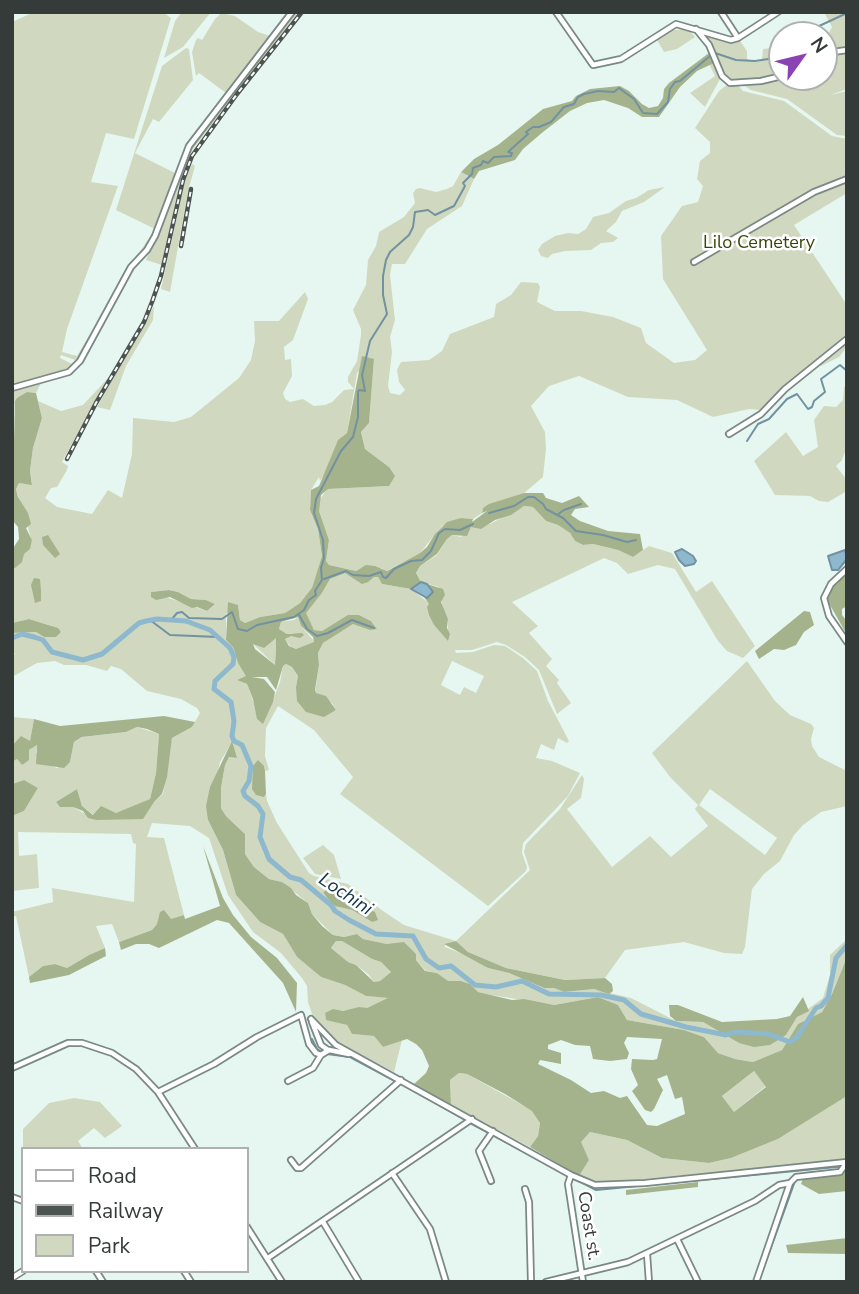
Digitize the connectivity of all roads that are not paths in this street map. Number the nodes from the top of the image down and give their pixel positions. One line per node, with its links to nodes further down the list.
1 (292, 12): 11 (street)
2 (556, 12): 5 (street)
3 (721, 12): 6 (street)
4 (778, 12): 6 (street)
5 (696, 29): 6 (street); 7 (street)
6 (738, 38)
7 (768, 79)
8 (847, 178): 9 (street)
9 (694, 262)
10 (847, 339): 12 (street)
11 (12, 387)
12 (729, 434)
13 (847, 569): 14 (street)
14 (847, 642)
15 (328, 1050): 16 (street); 17 (street); 17 (street)
16 (321, 1055): 20 (street); 21 (street)
17 (354, 1055): 19 (street)
18 (12, 1068): 21 (street)
19 (401, 1080): 22 (street); 25 (street)
20 (288, 1081)
21 (158, 1092): 24 (street)
22 (472, 1119): 23 (street); 27 (street)
23 (493, 1131): 28 (street); 29 (street)
24 (194, 1147)
25 (291, 1160)
26 (845, 1165): 28 (street); 30 (street)
27 (392, 1173): 32 (street); 40 (street)
28 (572, 1175): 37 (street, Coast st.)
29 (491, 1181)
30 (790, 1183): 34 (street); 46 (street)
31 (525, 1189): 41 (street)
32 (323, 1222): 36 (street); 39 (street)
33 (248, 1228): 36 (street)
34 (677, 1239): 35 (street); 45 (street)
35 (647, 1254): 37 (street); 44 (street)
36 (268, 1258): 38 (street)
37 (582, 1275): 42 (street); 43 (street, Coast st.)
38 (282, 1282)
39 (359, 1282)
40 (446, 1282)
41 (531, 1282)
42 (546, 1282)
43 (583, 1282)
44 (649, 1282)
45 (698, 1282)
46 (756, 1282)

